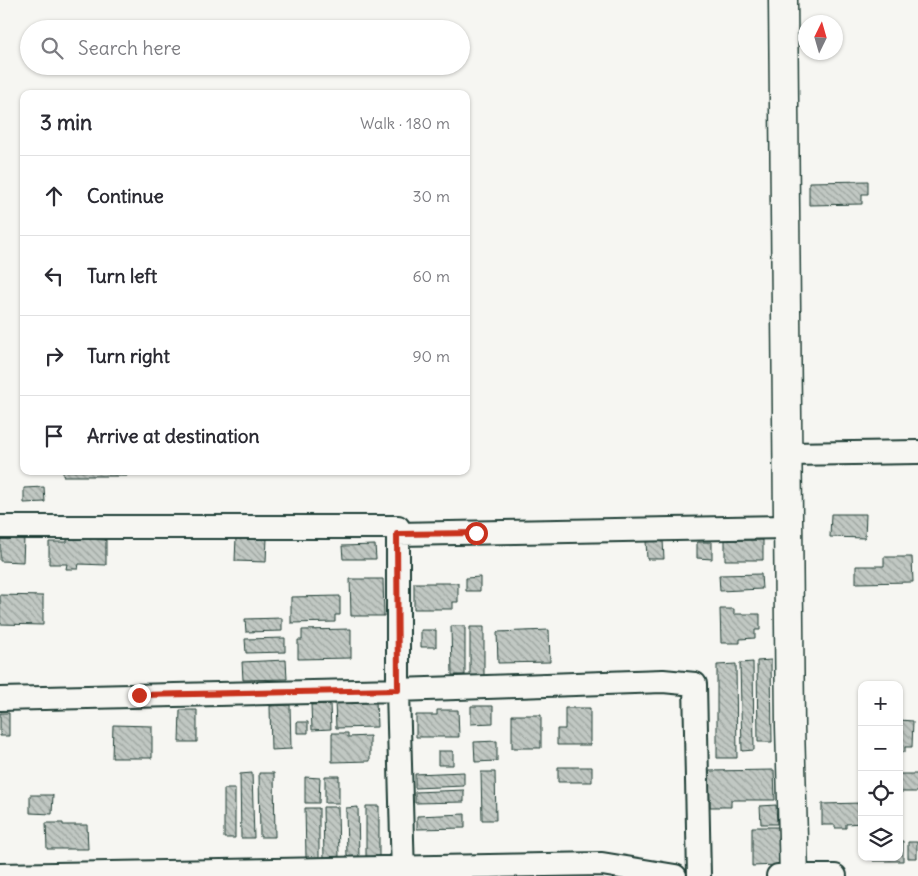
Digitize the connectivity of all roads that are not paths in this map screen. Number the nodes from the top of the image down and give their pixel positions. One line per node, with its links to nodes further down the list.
1 (783, 0): 3 (street)
2 (918, 452): 3 (street)
3 (788, 454): 5 (street)
4 (0, 527): 6 (street)
5 (789, 528): 6 (street); 13 (street)
6 (397, 534): 7 (street)
7 (398, 690): 8 (street); 9 (street); 12 (street)
8 (0, 699)
9 (403, 872): 10 (street); 11 (street)
10 (0, 874)
11 (675, 876)
12 (699, 876)
13 (789, 876): 14 (street)
14 (835, 876)

